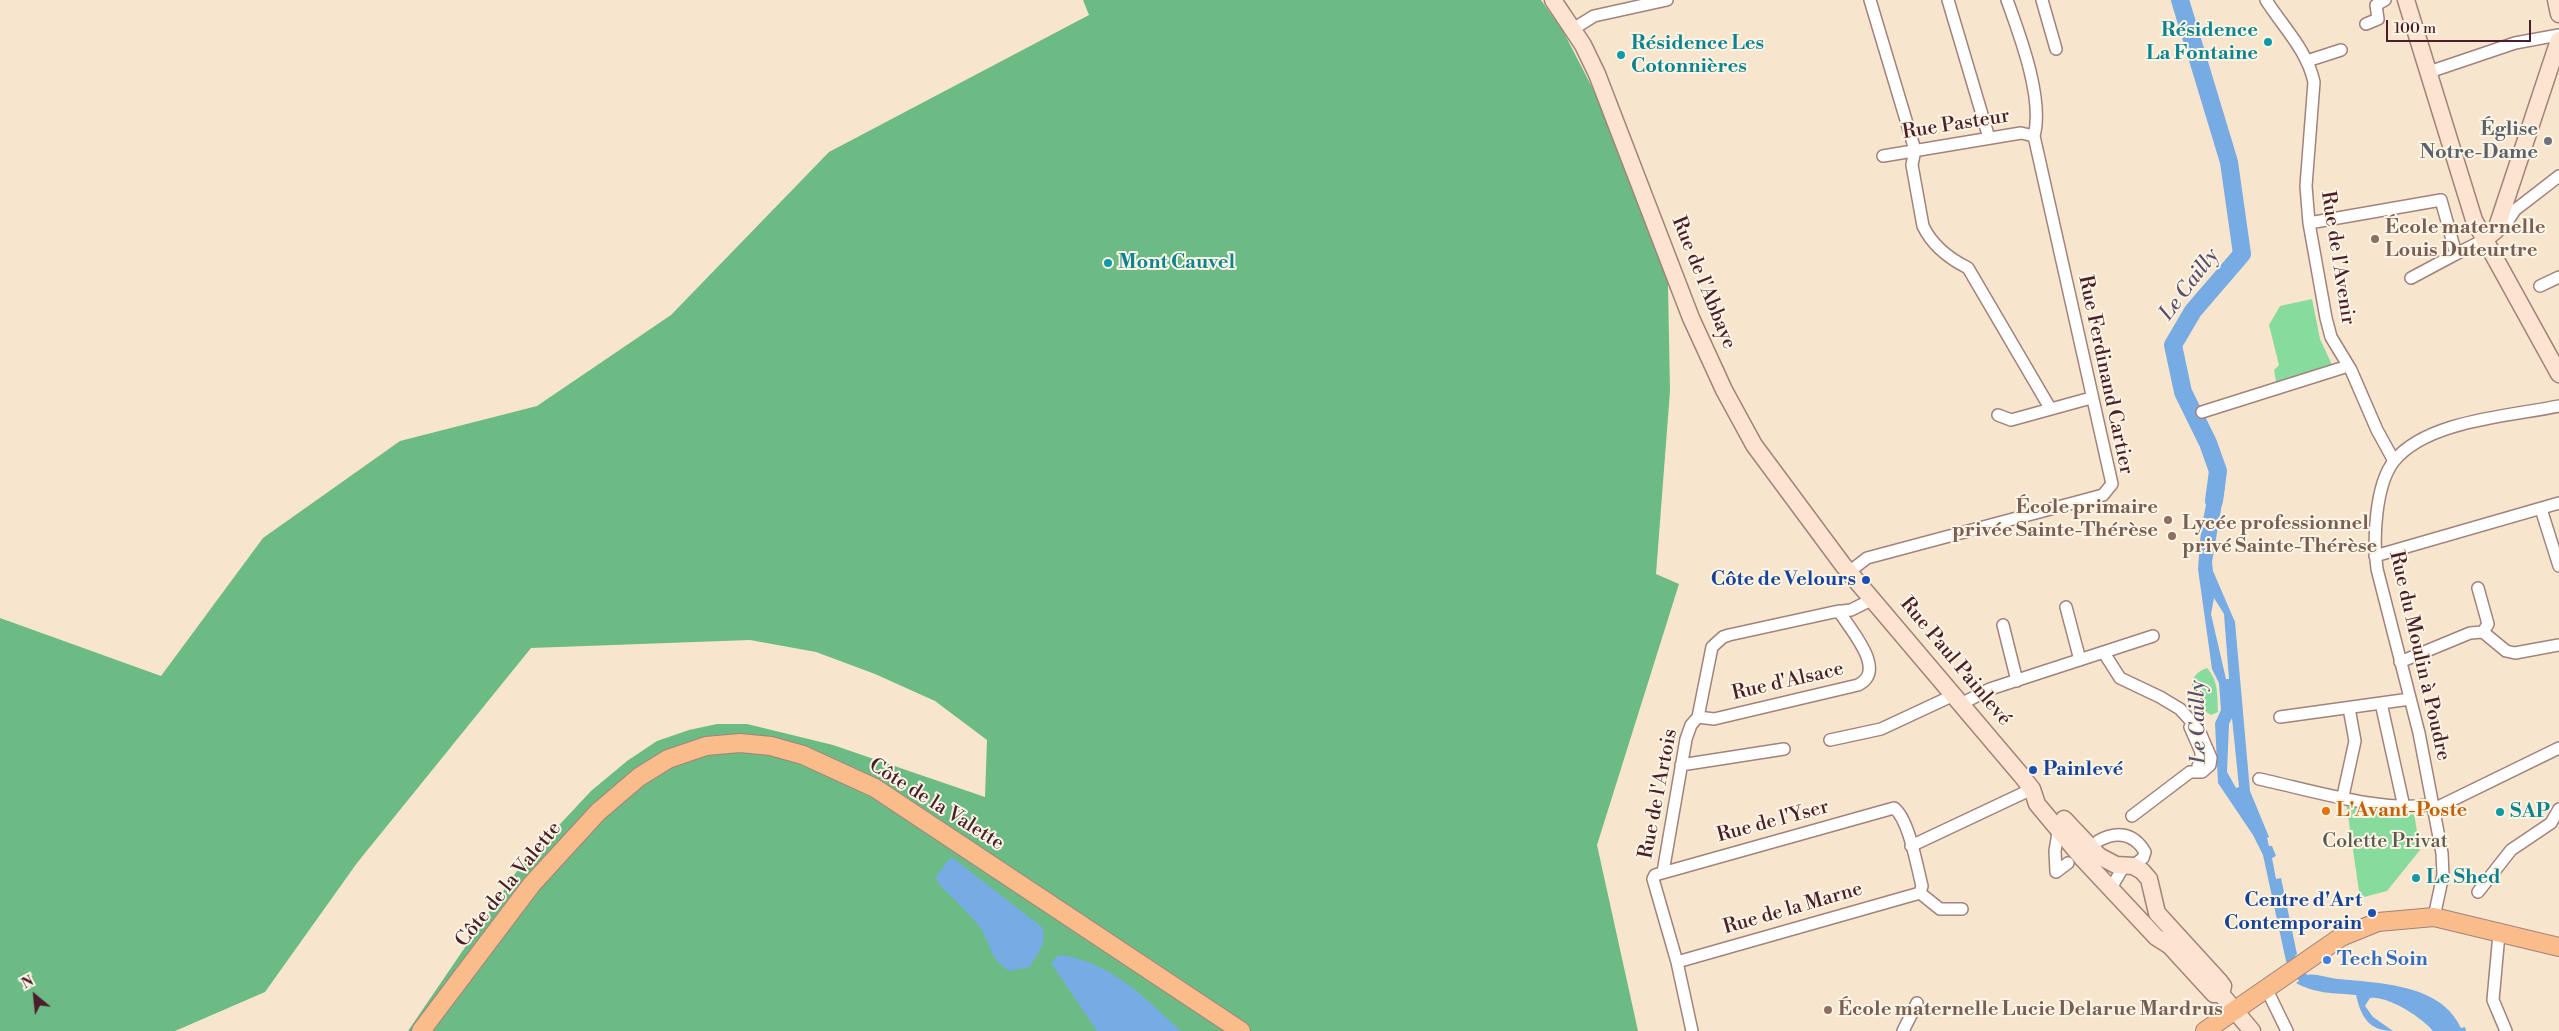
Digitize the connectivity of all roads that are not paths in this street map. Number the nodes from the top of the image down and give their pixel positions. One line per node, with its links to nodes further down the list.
1 (1553, 0): 13 (street, Rue de l'Abbaye)
2 (1667, 0): 13 (street)
3 (1870, 0): 22 (street)
4 (1948, 0): 21 (street)
5 (2007, 0): 20 (street, Rue Ferdinand Cartier)
6 (2042, 0): 16 (street)
7 (2266, 0): 18 (street, Rue de l'Avenir)
8 (2385, 0): 12 (street)
9 (2406, 0): 19 (street)
10 (2556, 0): 11 (street)
11 (2559, 14)
12 (2366, 24)
13 (1573, 29): 47 (street, Rue de l'Abbaye)
14 (2559, 35): 19 (street)
15 (2559, 40): 25 (street)
16 (2056, 49)
17 (2341, 50): 18 (street)
18 (2307, 61): 27 (street, Rue de l'Avenir)
19 (2429, 72): 26 (street)
20 (2034, 136): 21 (street, Rue Pasteur); 37 (street, Rue Ferdinand Cartier)
21 (1989, 138): 22 (street, Rue Pasteur)
22 (1915, 150): 23 (street, Rue Pasteur); 39 (street)
23 (1883, 156)
24 (2559, 176): 25 (street)
25 (2508, 212): 26 (street); 28 (street)
26 (2478, 219): 28 (street)
27 (2309, 223): 29 (street); 35 (street, Rue de l'Avenir)
28 (2491, 235): 29 (street); 33 (street)
29 (2456, 254): 31 (street)
30 (2559, 277): 32 (street)
31 (2411, 278)
32 (2540, 286)
33 (2526, 307): 34 (street); 36 (street)
34 (2559, 358)
35 (2348, 366): 40 (street); 42 (street, Rue de l'Avenir)
36 (2559, 374)
37 (2091, 398): 39 (street); 47 (street, Rue Ferdinand Cartier)
38 (2559, 406): 42 (street)
39 (2050, 408): 41 (street)
40 (2202, 412)
41 (1998, 416)
42 (2394, 461): 45 (street, Rue du Moulin à Poudre)
43 (2559, 503): 44 (street)
44 (2542, 509): 45 (street); 46 (street)
45 (2375, 556): 58 (street, Rue du Moulin à Poudre)
46 (2559, 566)
47 (1846, 568): 49 (street, Rue Paul Painlevé)
48 (2478, 588): 53 (street)
49 (1873, 599): 51 (street); 61 (street, Rue Paul Painlevé)
50 (2066, 607): 57 (street)
51 (1839, 611): 64 (street, Rue de l'Artois); 64 (street, Rue d'Alsace)
52 (2003, 625): 59 (street)
53 (2483, 632): 55 (street); 58 (street)
54 (2153, 636): 56 (street)
55 (2559, 645)
56 (2104, 653): 57 (street); 66 (street)
57 (2080, 660): 59 (street)
58 (2400, 662): 60 (street, Rue du Moulin à Poudre)
59 (2017, 681): 61 (street)
60 (2410, 699): 62 (street); 75 (street, Rue du Moulin à Poudre)
61 (1958, 700): 67 (street); 73 (street, Rue Paul Painlevé)
62 (2381, 703): 63 (street); 76 (street)
63 (2349, 708): 65 (street); 74 (street)
64 (1698, 717): 70 (street, Rue de l'Artois)
65 (2280, 717)
66 (2190, 721): 71 (street); 78 (street)
67 (1830, 740)
68 (2559, 748): 75 (street)
69 (1784, 749): 70 (street)
70 (1681, 765): 84 (street, Rue de l'Artois)
71 (2198, 766)
72 (2259, 779): 74 (street)
73 (2032, 789): 79 (street); 81 (street); 83 (street)
74 (2343, 796): 76 (street)
75 (2433, 806): 76 (street); 89 (street, Rue du Moulin à Poudre)
76 (2404, 807)
77 (2559, 809): 86 (street)
78 (2132, 816)
79 (2059, 828): 82 (street); 85 (street)
80 (2098, 841): 83 (street)
81 (1911, 846): 84 (street, Rue de l'Yser); 87 (street)
82 (2068, 863)
83 (2129, 866): 85 (street); 91 (street)
84 (1662, 872): 93 (street, Rue de l'Artois)
85 (2111, 888): 91 (street)
86 (2478, 892)
87 (1920, 893): 88 (street); 93 (street, Rue de la Marne)
88 (1962, 909)
89 (2434, 917): 90 (main road); 94 (main road)
90 (2499, 934): 92 (main road); 104 (street)
91 (2172, 939): 96 (street)
92 (2559, 947)
93 (1676, 962): 99 (street, Rue de l'Artois)
94 (2267, 990): 96 (main road); 103 (street)
95 (1917, 1003): 100 (street)
96 (2239, 1021): 101 (main road); 102 (street)
97 (422, 1031): 98 (main road, Côte de la Valette)
98 (1242, 1031)
99 (1692, 1031)
100 (1904, 1031)
101 (2205, 1031)
102 (2252, 1031)
103 (2287, 1031)
104 (2506, 1031)

